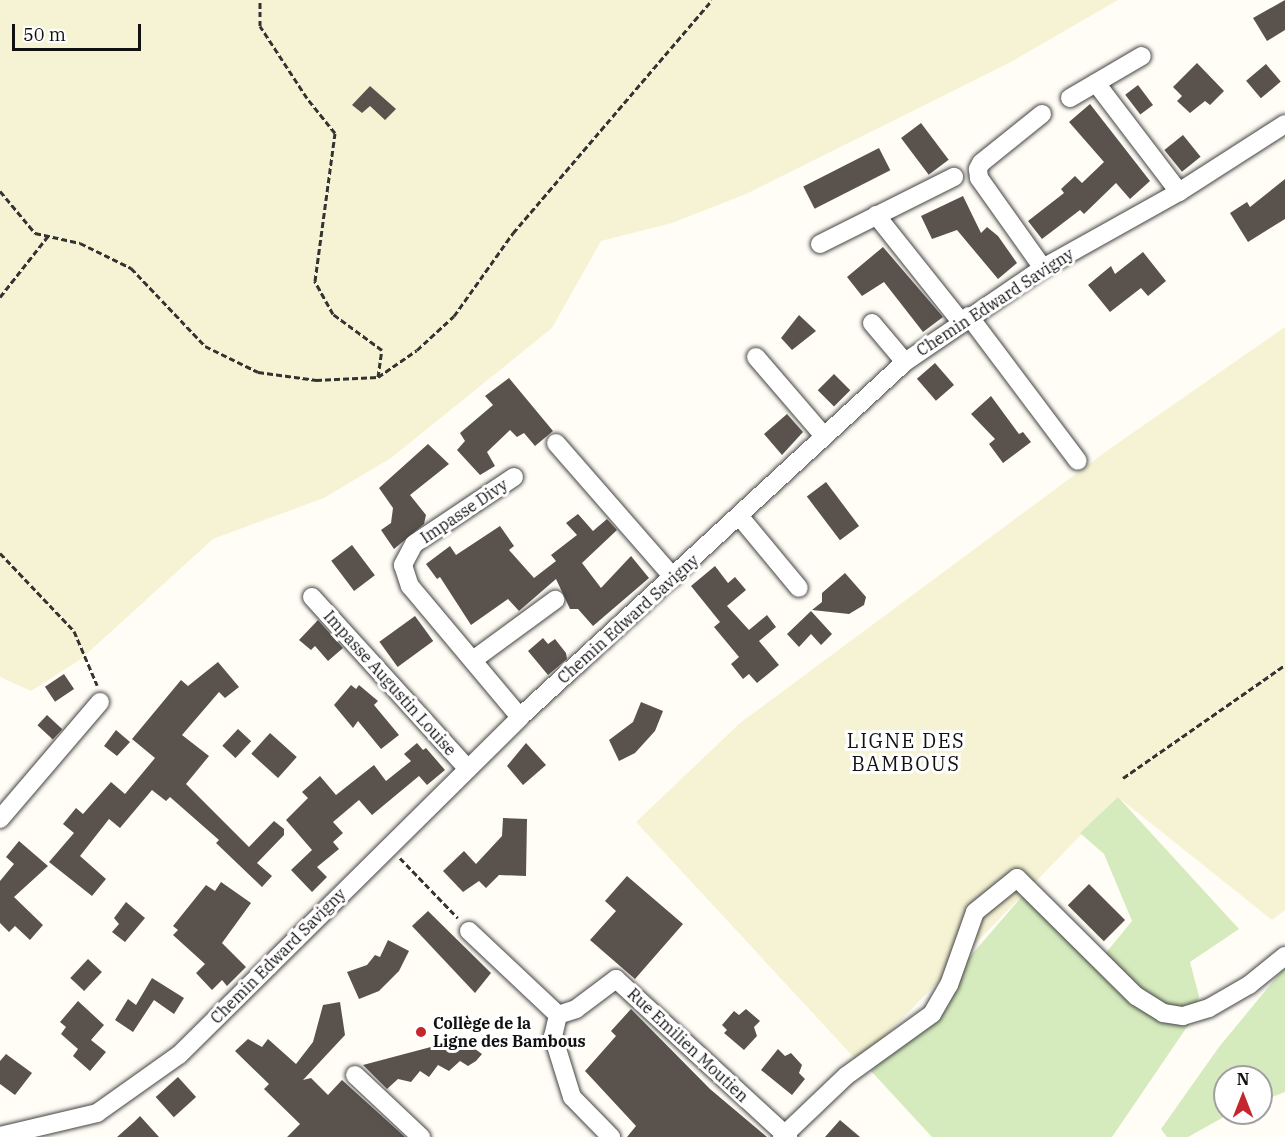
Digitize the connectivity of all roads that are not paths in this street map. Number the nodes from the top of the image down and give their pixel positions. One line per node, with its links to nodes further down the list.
1 (1142, 56): 2 (street)
2 (1096, 83): 3 (street); 7 (street)
3 (1070, 98)
4 (1042, 114): 10 (street)
5 (1285, 124): 7 (street, Chemin Edward Savigny)
6 (954, 177): 8 (street)
7 (1179, 192): 10 (street, Chemin Edward Savigny)
8 (876, 215): 9 (street); 11 (street)
9 (820, 244)
10 (1043, 268): 11 (street, Chemin Edward Savigny)
11 (965, 319): 14 (street, Chemin Edward Savigny); 17 (street)
12 (872, 323): 14 (street)
13 (756, 357): 15 (street)
14 (904, 362): 15 (street, Chemin Edward Savigny)
15 (824, 436): 19 (street, Chemin Edward Savigny)
16 (556, 443): 20 (street)
17 (1078, 461)
18 (514, 477): 24 (street, Impasse Divy)
19 (740, 517): 20 (street, Chemin Edward Savigny); 21 (street)
20 (673, 577): 26 (street, Chemin Edward Savigny)
21 (799, 588)
22 (312, 597): 27 (street, Impasse Augustin Louise)
23 (555, 600): 24 (street)
24 (473, 660): 26 (street, Impasse Divy)
25 (100, 702): 28 (street)
26 (520, 717): 27 (street, Chemin Edward Savigny)
27 (468, 769): 33 (street, Chemin Edward Savigny)
28 (0, 819)
29 (469, 931): 31 (street)
30 (1285, 956): 34 (street)
31 (558, 1016): 34 (street, Rue Emilien Moutien); 36 (street)
32 (355, 1076): 35 (street)
33 (0, 1136)
34 (785, 1136)
35 (421, 1137)
36 (611, 1137)

